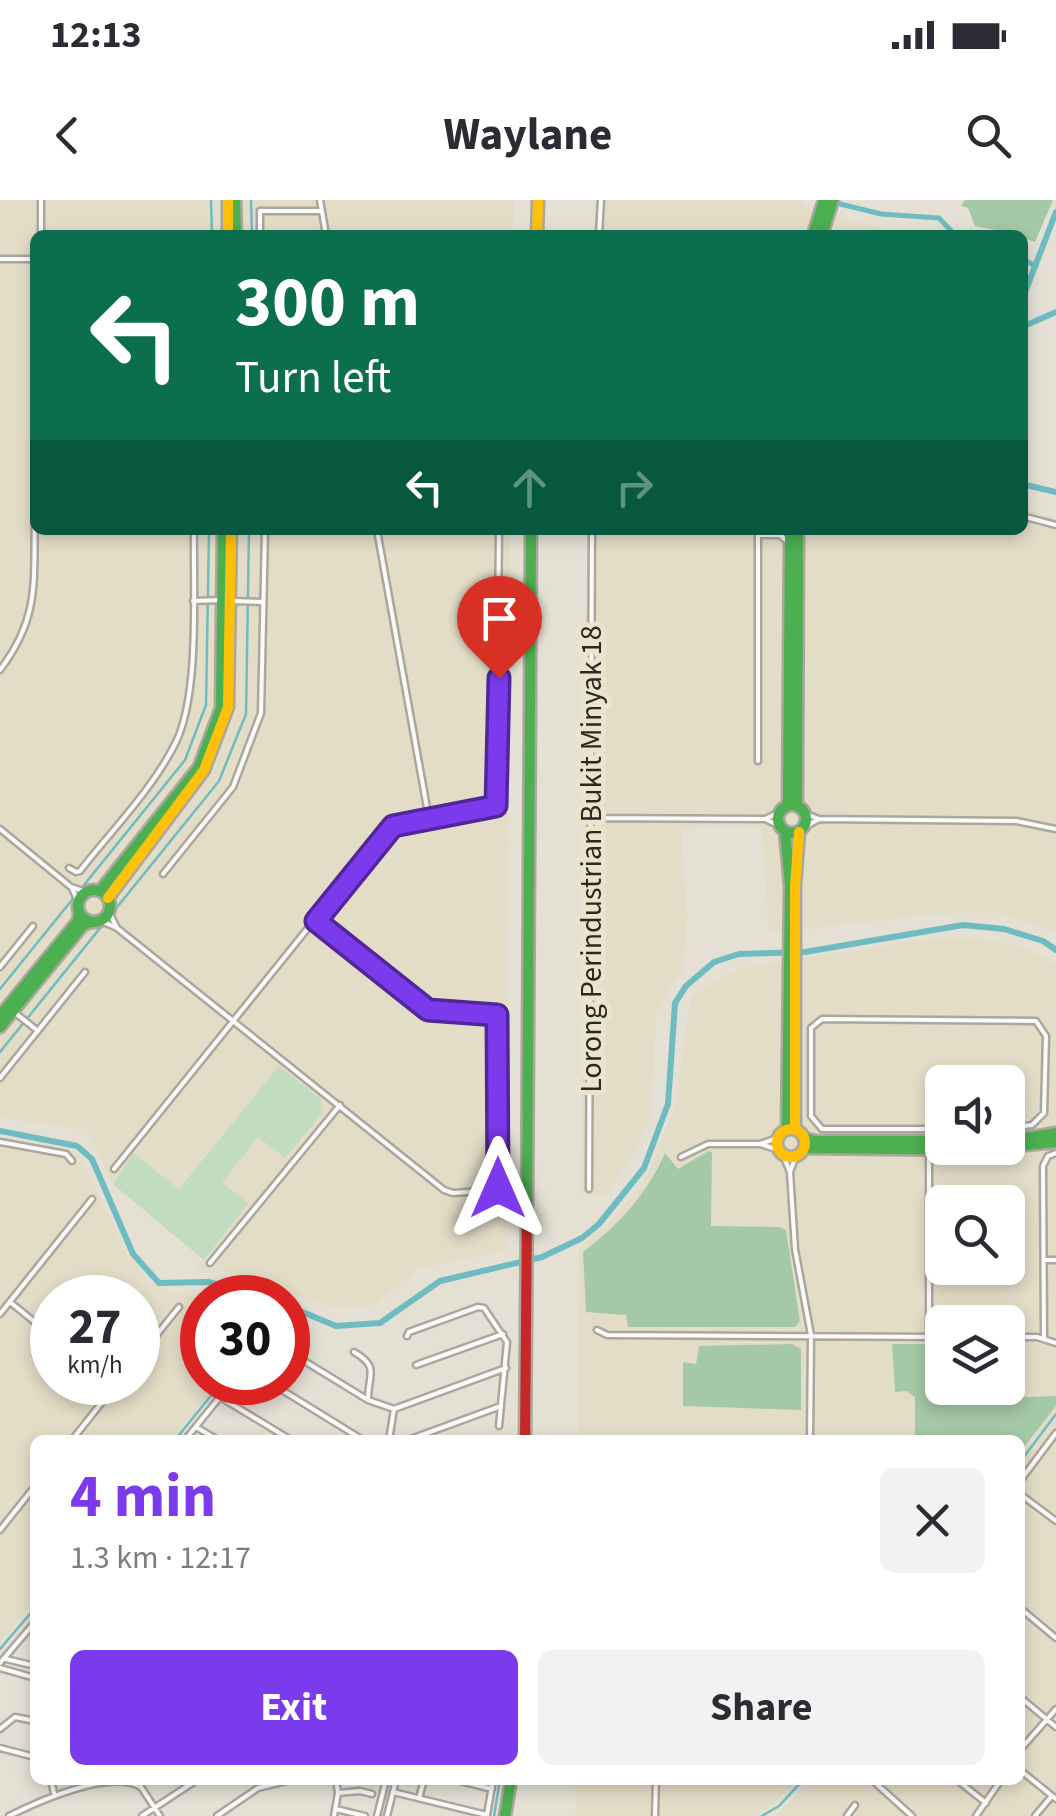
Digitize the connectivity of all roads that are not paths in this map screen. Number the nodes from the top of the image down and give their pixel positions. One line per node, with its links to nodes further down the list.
1 (41, 200): 9 (street)
2 (232, 200): 10 (main road)
3 (320, 200): 8 (street)
4 (541, 200): 13 (main road)
5 (601, 200): 14 (street)
6 (824, 200): 15 (main road)
7 (832, 200): 16 (main road)
8 (322, 211): 11 (street); 12 (street)
9 (40, 230)
10 (232, 230)
11 (260, 230)
12 (325, 230)
13 (540, 230)
14 (599, 230)
15 (815, 230)
16 (823, 230)
17 (0, 258): 18 (street)
18 (30, 258)
19 (1028, 518): 20 (street)
20 (1056, 526)
21 (35, 535): 36 (street)
22 (194, 535): 33 (street)
23 (223, 535): 34 (main road)
24 (231, 535): 34 (main road)
25 (265, 535): 35 (street)
26 (378, 535): 40 (street)
27 (499, 535): 40 (street)
28 (534, 535): 124 (main road)
29 (592, 535): 39 (street, Lorong Perindustrian Bukit Minyak 18)
30 (758, 535): 37 (street)
31 (786, 535): 38 (main road)
32 (798, 535): 38 (main road)
33 (196, 600): 34 (street); 47 (street)
34 (226, 601): 35 (street); 49 (main road)
35 (262, 602): 48 (street)
36 (0, 670)
37 (758, 761)
38 (792, 809): 41 (street); 42 (street); 43 (main road); 44 (main road)
39 (590, 818): 41 (street); 84 (street, Lorong Perindustrian Bukit Minyak 18)
40 (429, 819): 52 (street)
41 (766, 819): 43 (street)
42 (818, 819): 44 (street); 45 (street)
43 (783, 829): 44 (main road); 54 (main road)
44 (802, 829): 54 (main road)
45 (1056, 829)
46 (0, 830): 50 (street)
47 (70, 868)
48 (163, 874)
49 (104, 894): 50 (main road); 51 (main road)
50 (79, 897): 51 (main road); 58 (main road)
51 (105, 918): 58 (main road); 59 (street)
52 (316, 921): 59 (street); 67 (street)
53 (33, 926): 55 (street)
54 (792, 944): 56 (main road)
55 (0, 967)
56 (792, 968): 62 (main road); 75 (main road)
57 (85, 972): 61 (street)
58 (5, 1009): 60 (main road); 61 (street)
59 (235, 1022): 65 (street); 82 (street)
60 (0, 1027)
61 (38, 1031): 64 (street)
62 (794, 1073): 63 (street); 75 (main road)
63 (810, 1073): 68 (street); 70 (street)
64 (0, 1078)
65 (340, 1106): 67 (street); 88 (street)
66 (490, 1114): 67 (street)
67 (498, 1114)
68 (1025, 1126)
69 (1056, 1134): 71 (main road)
70 (925, 1139)
71 (1025, 1139)
72 (925, 1140): 75 (main road)
73 (0, 1142): 80 (street)
74 (1056, 1142): 77 (main road)
75 (791, 1143): 76 (street); 76 (street); 83 (street); 83 (street)
76 (760, 1144): 79 (street)
77 (1025, 1146)
78 (1056, 1153): 86 (street)
79 (682, 1156)
80 (72, 1161)
81 (933, 1165): 90 (street)
82 (114, 1169)
83 (790, 1172): 97 (street)
84 (588, 1188)
85 (92, 1199): 89 (street)
86 (1044, 1260): 87 (street); 101 (street)
87 (1056, 1260)
88 (210, 1263)
89 (10, 1302): 92 (street); 93 (street)
90 (929, 1305)
91 (179, 1307): 95 (street)
92 (0, 1314)
93 (30, 1318)
94 (597, 1330): 97 (street)
95 (160, 1331)
96 (504, 1334): 98 (street); 105 (street); 106 (street)
97 (811, 1335): 99 (street); 125 (street)
98 (407, 1336)
99 (925, 1337)
100 (1025, 1337): 101 (street)
101 (1044, 1338): 102 (street)
102 (1056, 1343)
103 (354, 1352): 107 (street)
104 (310, 1365): 107 (street)
105 (416, 1365)
106 (506, 1368): 112 (street); 113 (street)
107 (368, 1400): 113 (street)
108 (98, 1405): 117 (street)
109 (214, 1405): 115 (street)
110 (233, 1405): 120 (street)
111 (306, 1405): 121 (street)
112 (501, 1406): 114 (street); 123 (street)
113 (394, 1409): 122 (street)
114 (499, 1426)
115 (196, 1427): 118 (street); 119 (street)
116 (1056, 1433): 126 (street)
117 (76, 1435)
118 (189, 1435)
119 (210, 1435)
120 (283, 1435)
121 (354, 1435)
122 (390, 1435)
123 (422, 1435)
124 (528, 1435)
125 (810, 1435)
126 (1025, 1473)
127 (30, 1492): 130 (street)
128 (1025, 1498): 129 (street)
129 (1056, 1520)
130 (0, 1530)
131 (1025, 1612): 133 (street)
132 (30, 1628): 134 (street)
133 (1056, 1638)
134 (1, 1665): 135 (street); 136 (street)
135 (30, 1666)
136 (30, 1676)
137 (1025, 1701): 140 (street)
138 (1056, 1709): 140 (street)
139 (30, 1720): 142 (street)
140 (1048, 1720): 141 (street); 143 (street)
141 (1056, 1726)
142 (0, 1729)
143 (1025, 1745)
144 (0, 1748): 145 (street)
145 (30, 1756)
146 (1025, 1774): 170 (street)
147 (53, 1785): 168 (street)
148 (88, 1785): 168 (street)
149 (138, 1785): 174 (street)
150 (189, 1785): 174 (street)
151 (258, 1785): 164 (street)
152 (270, 1785): 164 (street)
153 (337, 1785): 167 (street)
154 (385, 1785): 183 (street)
155 (395, 1785): 166 (street)
156 (423, 1785): 171 (street)
157 (476, 1785): 165 (street)
158 (492, 1785): 165 (street)
159 (513, 1785): 186 (main road)
160 (656, 1785): 187 (street)
161 (878, 1785): 189 (street)
162 (963, 1785): 172 (street)
163 (998, 1785): 172 (street)
164 (258, 1788): 177 (street)
165 (492, 1789): 178 (street)
166 (393, 1792): 171 (street); 184 (street)
167 (338, 1793): 169 (street); 176 (street)
168 (54, 1794): 179 (street)
169 (372, 1794)
170 (1054, 1797): 191 (street)
171 (419, 1798): 175 (street)
172 (986, 1803): 190 (street)
173 (855, 1805): 188 (street)
174 (155, 1807): 180 (street); 181 (street)
175 (460, 1808): 178 (street); 185 (street)
176 (335, 1813): 182 (street)
177 (222, 1815)
178 (487, 1815)
179 (9, 1816)
180 (142, 1816)
181 (160, 1816)
182 (366, 1816)
183 (377, 1816)
184 (387, 1816)
185 (458, 1816)
186 (509, 1816)
187 (656, 1816)
188 (848, 1816)
189 (912, 1816)
190 (976, 1816)
191 (1035, 1816)

